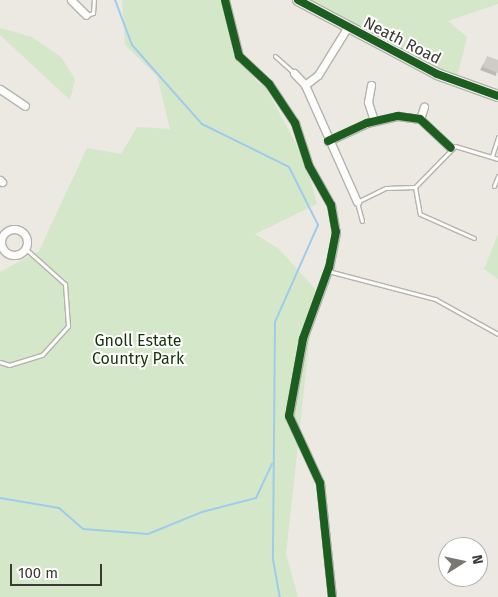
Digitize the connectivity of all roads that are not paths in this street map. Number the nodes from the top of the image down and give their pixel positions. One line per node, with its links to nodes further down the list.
1 (71, 0): 5 (street)
2 (94, 0): 5 (lane)
3 (225, 0): 30 (street)
4 (298, 0): 6 (main road, Neath Road)
5 (86, 15)
6 (347, 28): 9 (street); 12 (main road, Neath Road)
7 (275, 56): 8 (lane)
8 (294, 73): 9 (street)
9 (306, 85): 18 (street)
10 (371, 85): 16 (street)
11 (0, 89): 13 (street)
12 (498, 96)
13 (24, 106)
14 (424, 107): 15 (street)
15 (420, 119): 16 (street); 19 (street)
16 (374, 120): 18 (street)
17 (498, 137): 20 (lane)
18 (328, 141): 25 (street)
19 (451, 148): 20 (lane); 24 (lane)
20 (492, 156): 21 (lane)
21 (498, 159)
22 (498, 176): 23 (lane)
23 (494, 186)
24 (415, 187): 25 (lane); 28 (lane)
25 (357, 202): 26 (lane)
26 (362, 221)
27 (1, 235): 29 (street); 29 (street)
28 (474, 238)
29 (26, 249): 32 (lane)
30 (328, 271): 31 (lane); 33 (street)
31 (498, 334)
32 (0, 362)
33 (332, 597)

